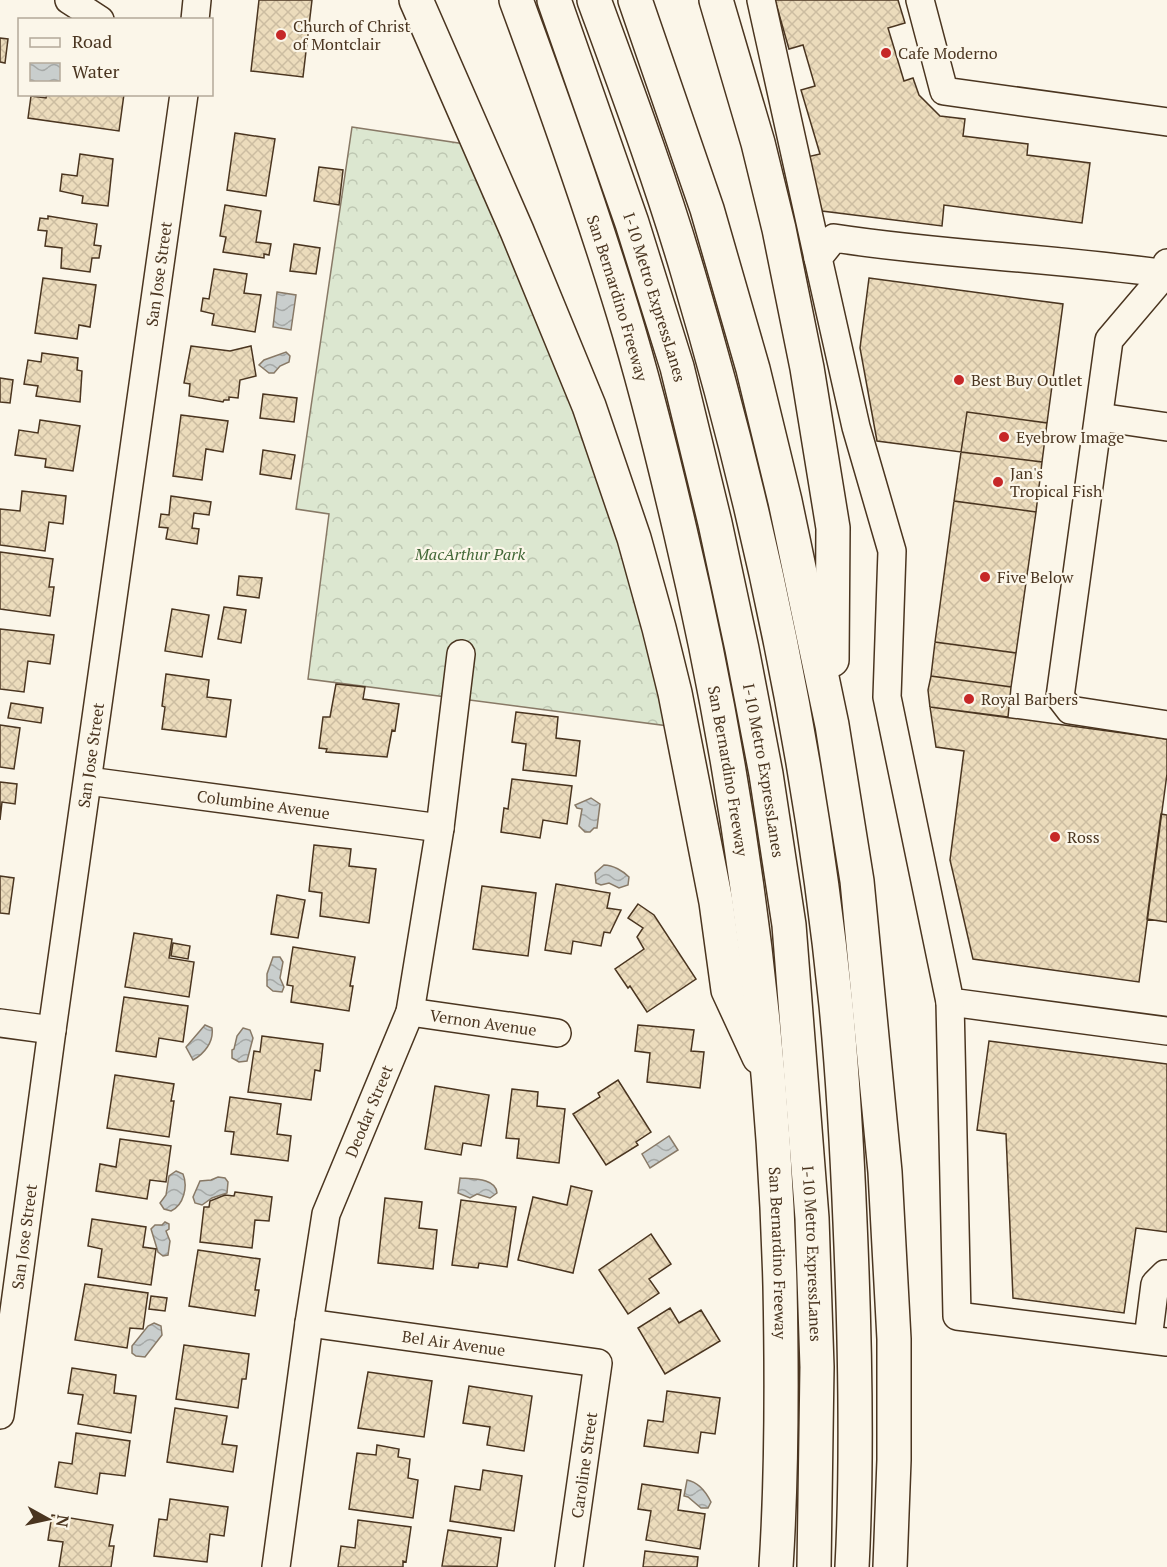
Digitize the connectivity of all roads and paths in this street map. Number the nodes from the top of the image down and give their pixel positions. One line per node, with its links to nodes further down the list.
1 (69, 0): 11 (street)
2 (197, 0): 12 (street)
3 (416, 0): 30 (highway)
4 (516, 0): 30 (highway, San Bernardino Freeway)
5 (554, 0): 39 (highway, I-10 Metro ExpressLanes)
6 (594, 0): 40 (highway)
7 (635, 0): 20 (highway)
8 (716, 0): 20 (highway)
9 (761, 0): 15 (street)
10 (920, 0): 14 (street)
11 (97, 18)
12 (195, 18)
13 (184, 96): 22 (street, San Jose Street)
14 (1167, 122)
15 (818, 258): 16 (street); 24 (street)
16 (1166, 270): 17 (street)
17 (1098, 417): 18 (street); 21 (street)
18 (1167, 427)
19 (461, 654): 23 (street, Deodar Street)
20 (832, 725): 41 (highway)
21 (1167, 725)
22 (88, 781): 23 (street, Columbine Avenue); 27 (street, San Jose Street)
23 (440, 828): 25 (street, Deodar Street)
24 (950, 1002): 28 (street); 33 (street)
25 (410, 1012): 29 (street, Vernon Avenue); 32 (street, Deodar Street)
26 (0, 1023): 27 (street)
27 (52, 1030): 35 (street, San Jose Street)
28 (1167, 1031)
29 (557, 1032)
30 (770, 1080): 38 (highway, San Bernardino Freeway)
31 (1167, 1274): 33 (street)
32 (309, 1323): 34 (street, Bel Air Avenue); 36 (street, Deodar Street)
33 (1157, 1340)
34 (598, 1363): 37 (street, Caroline Street)
35 (0, 1415)
36 (276, 1567)
37 (569, 1567)
38 (776, 1567)
39 (814, 1567)
40 (852, 1567)
41 (890, 1567)

